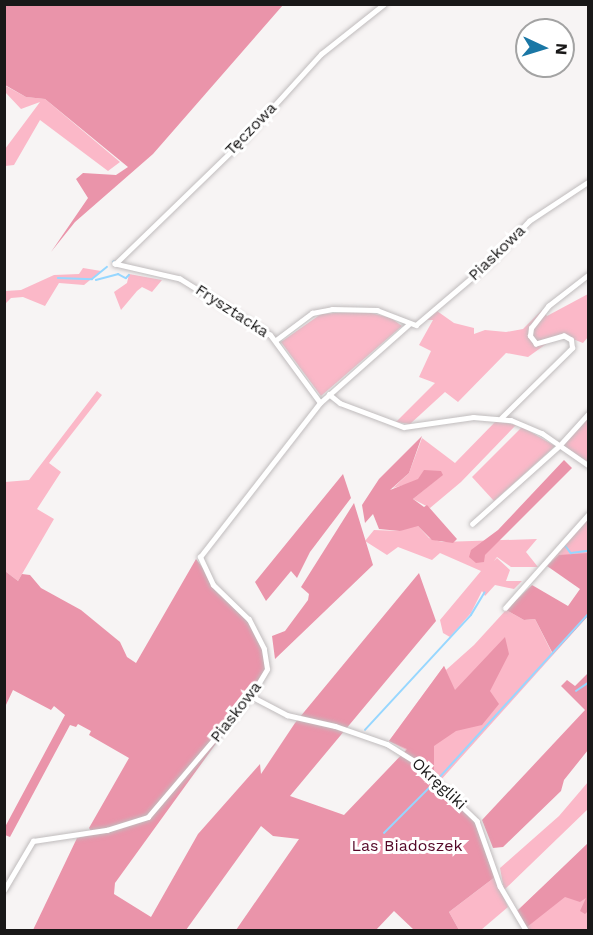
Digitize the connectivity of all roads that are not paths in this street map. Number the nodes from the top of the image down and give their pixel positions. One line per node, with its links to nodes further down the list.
1 (384, 4): 3 (street, Tęczowa)
2 (588, 182): 5 (street, Piaskowa)
3 (114, 264): 6 (street, Frysztacka)
4 (588, 275): 10 (street)
5 (408, 325): 6 (street); 7 (street, Piaskowa)
6 (276, 340): 8 (street, Frysztacka)
7 (329, 394): 8 (street, Piaskowa); 10 (street)
8 (320, 403): 16 (street, Piaskowa)
9 (588, 414): 11 (street)
10 (501, 418): 11 (street)
11 (560, 445): 12 (street); 14 (street)
12 (588, 465)
13 (588, 515): 15 (street)
14 (472, 524)
15 (505, 608)
16 (251, 696): 17 (street, Piaskowa); 18 (street, Okręgliki)
17 (4, 890)
18 (526, 930)

